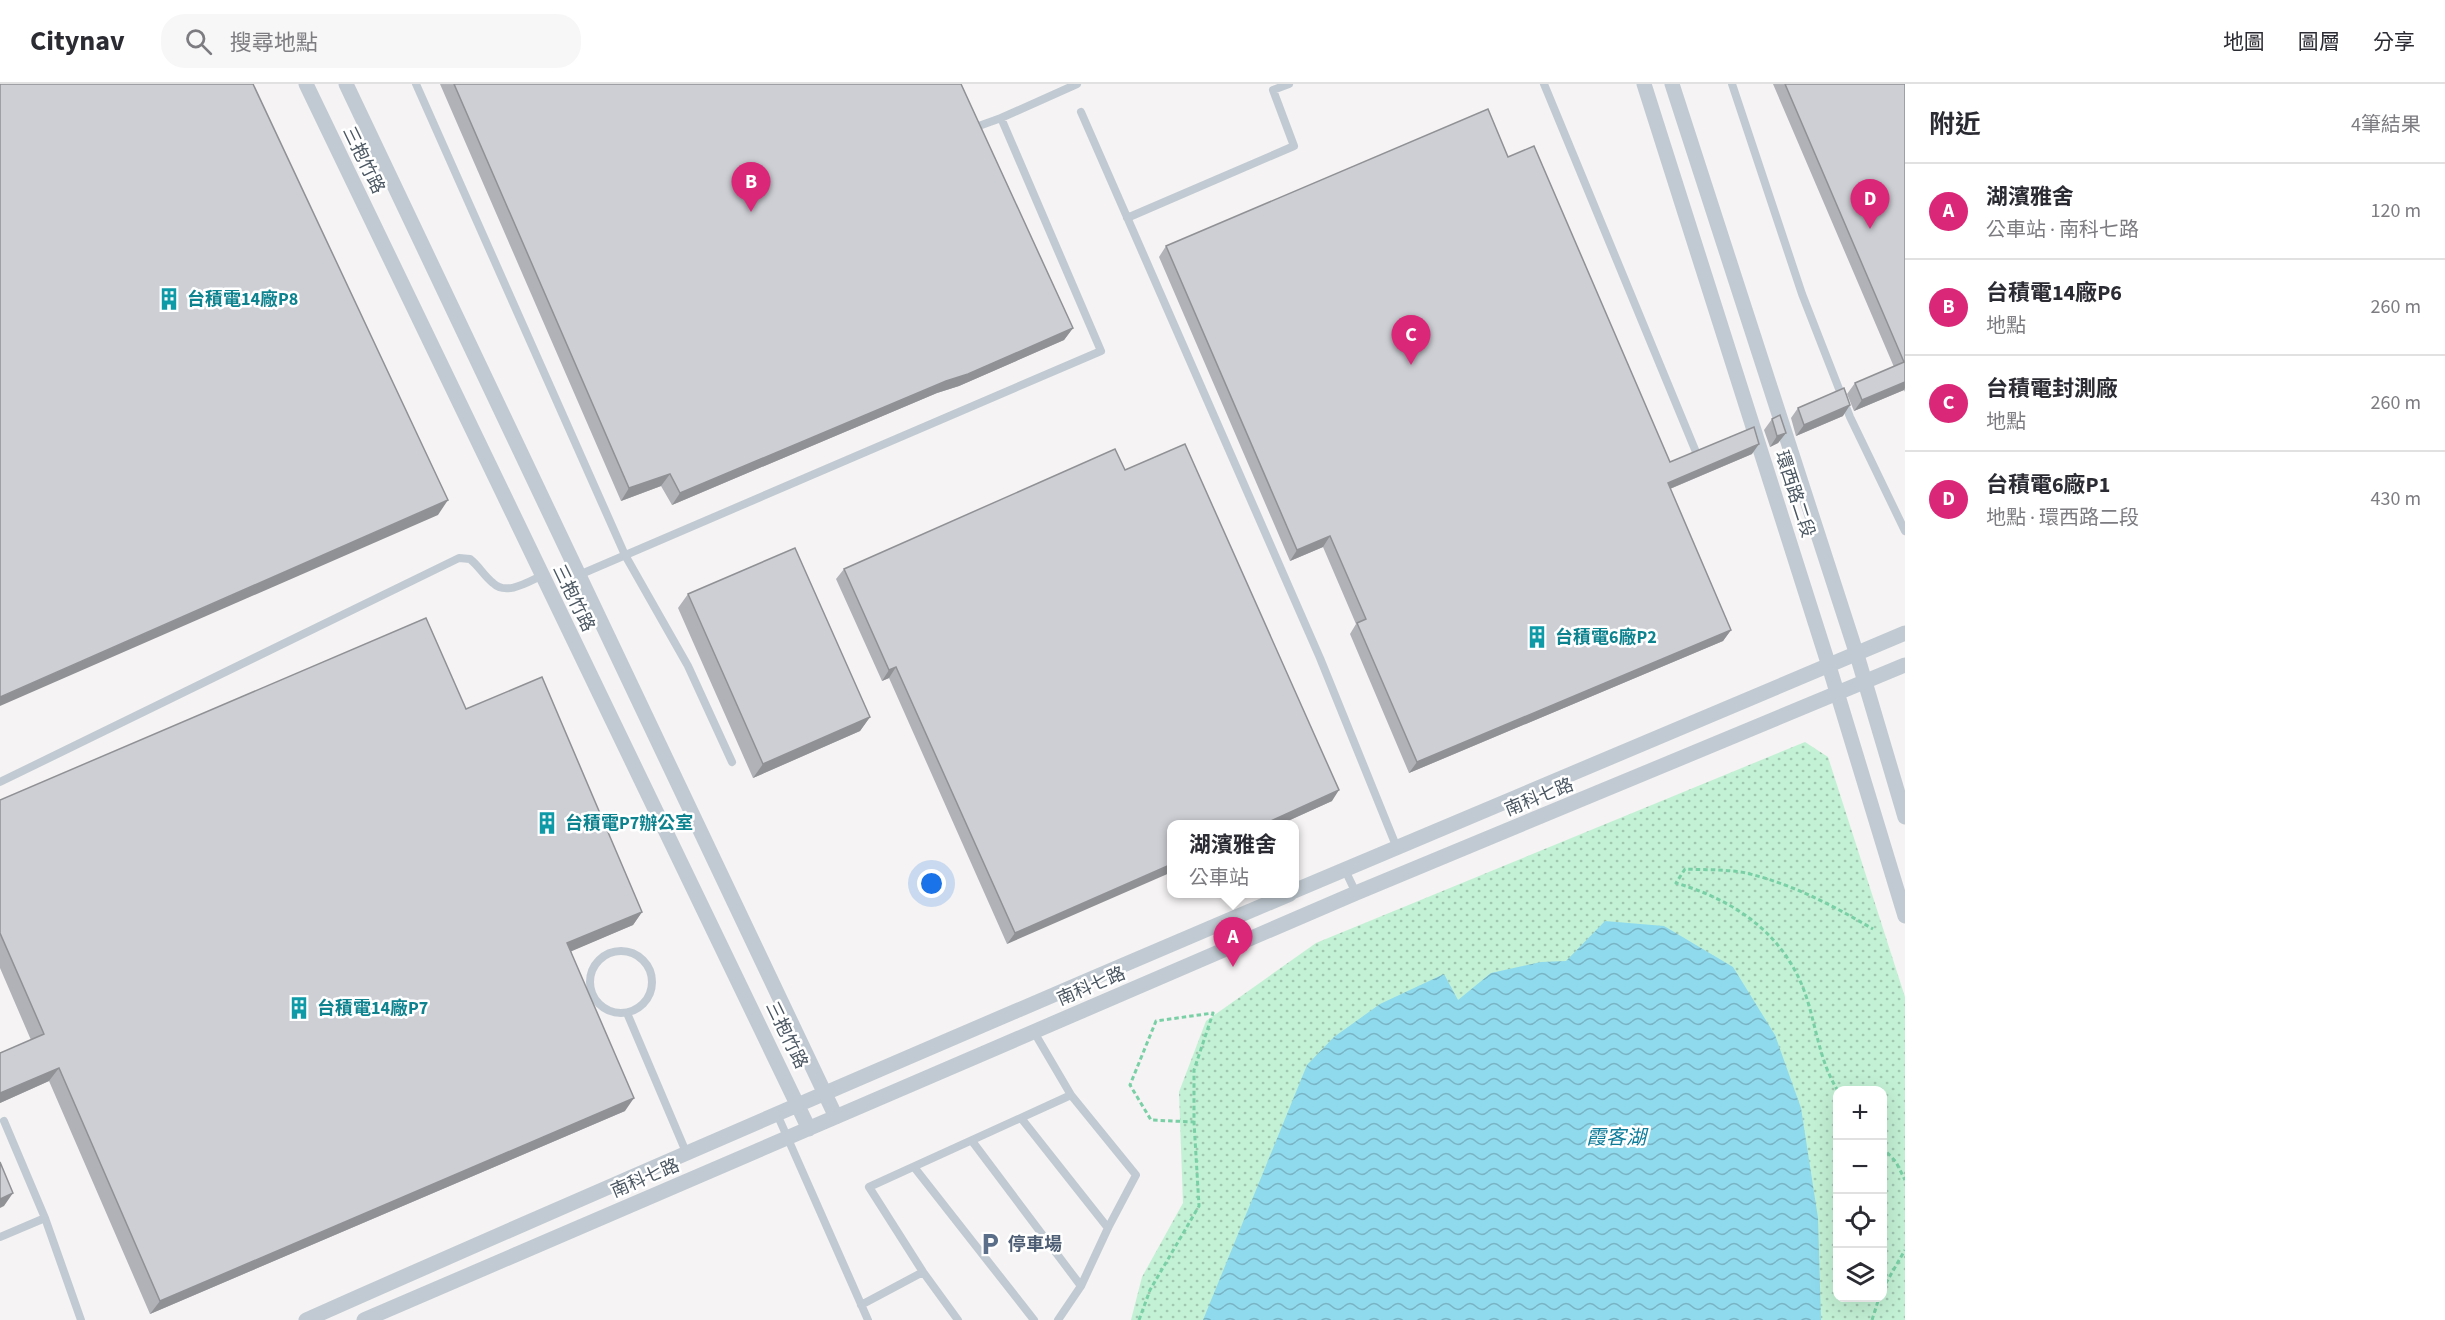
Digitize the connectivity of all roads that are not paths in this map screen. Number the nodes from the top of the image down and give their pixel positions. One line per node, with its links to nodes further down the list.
1 (306, 84): 18 (street, 三抱竹路)
2 (346, 84): 17 (street, 三抱竹路)
3 (416, 84): 16 (lane)
4 (1077, 84): 12 (lane)
5 (1289, 84): 13 (lane)
6 (1544, 84): 14 (lane)
7 (1644, 84): 22 (street, 環西路二段)
8 (1672, 84): 20 (street, 環西路二段)
9 (1732, 84): 15 (lane)
10 (1081, 112): 13 (lane)
11 (972, 116): 12 (lane)
12 (1001, 118): 16 (lane)
13 (1127, 218): 28 (lane)
14 (1696, 452)
15 (1905, 531)
16 (625, 555): 17 (lane); 25 (lane)
17 (579, 575): 36 (street, 三抱竹路)
18 (541, 576): 26 (lane); 38 (street, 三抱竹路)
19 (1905, 633): 20 (street, 南科七路)
20 (1857, 655): 22 (street, 南科七路); 23 (street, 環西路二段)
21 (1905, 665): 23 (street)
22 (1829, 666): 24 (street, 環西路二段); 28 (street, 南科七路)
23 (1865, 682): 24 (street, 南科七路); 27 (street)
24 (1837, 694): 31 (street, 南科七路); 33 (street, 環西路二段)
25 (732, 762)
26 (0, 782)
27 (1905, 816)
28 (1397, 849): 29 (street, 南科七路)
29 (1345, 870): 30 (street, 南科七路); 31 (lane)
30 (1299, 889)
31 (1356, 893): 35 (street, 南科七路)
32 (1281, 898): 36 (street, 南科七路)
33 (1905, 916)
34 (627, 1013): 34 (lane); 46 (lane)
35 (1034, 1032): 37 (lane); 40 (street, 南科七路)
36 (826, 1094): 38 (street, 南科七路); 40 (street, 三抱竹路)
37 (1071, 1095): 41 (lane); 49 (lane)
38 (799, 1106): 39 (street, 南科七路); 43 (street, 三抱竹路)
39 (777, 1114): 44 (lane); 46 (street, 南科七路)
40 (836, 1117): 43 (street, 南科七路)
41 (1021, 1118): 45 (lane); 49 (lane)
42 (4, 1121): 48 (lane)
43 (809, 1129): 44 (street, 南科七路)
44 (786, 1138): 53 (lane); 56 (street, 南科七路)
45 (972, 1141): 47 (lane); 52 (lane)
46 (686, 1152): 55 (street, 南科七路)
47 (914, 1167): 51 (lane); 59 (lane)
48 (45, 1218): 50 (lane); 54 (lane)
49 (1108, 1228): 52 (lane)
50 (0, 1237)
51 (922, 1272): 53 (lane); 58 (lane)
52 (1081, 1286): 60 (lane)
53 (861, 1305): 57 (lane)
54 (81, 1320)
55 (306, 1320)
56 (364, 1320)
57 (868, 1320)
58 (958, 1320)
59 (1034, 1320)
60 (1058, 1320)

